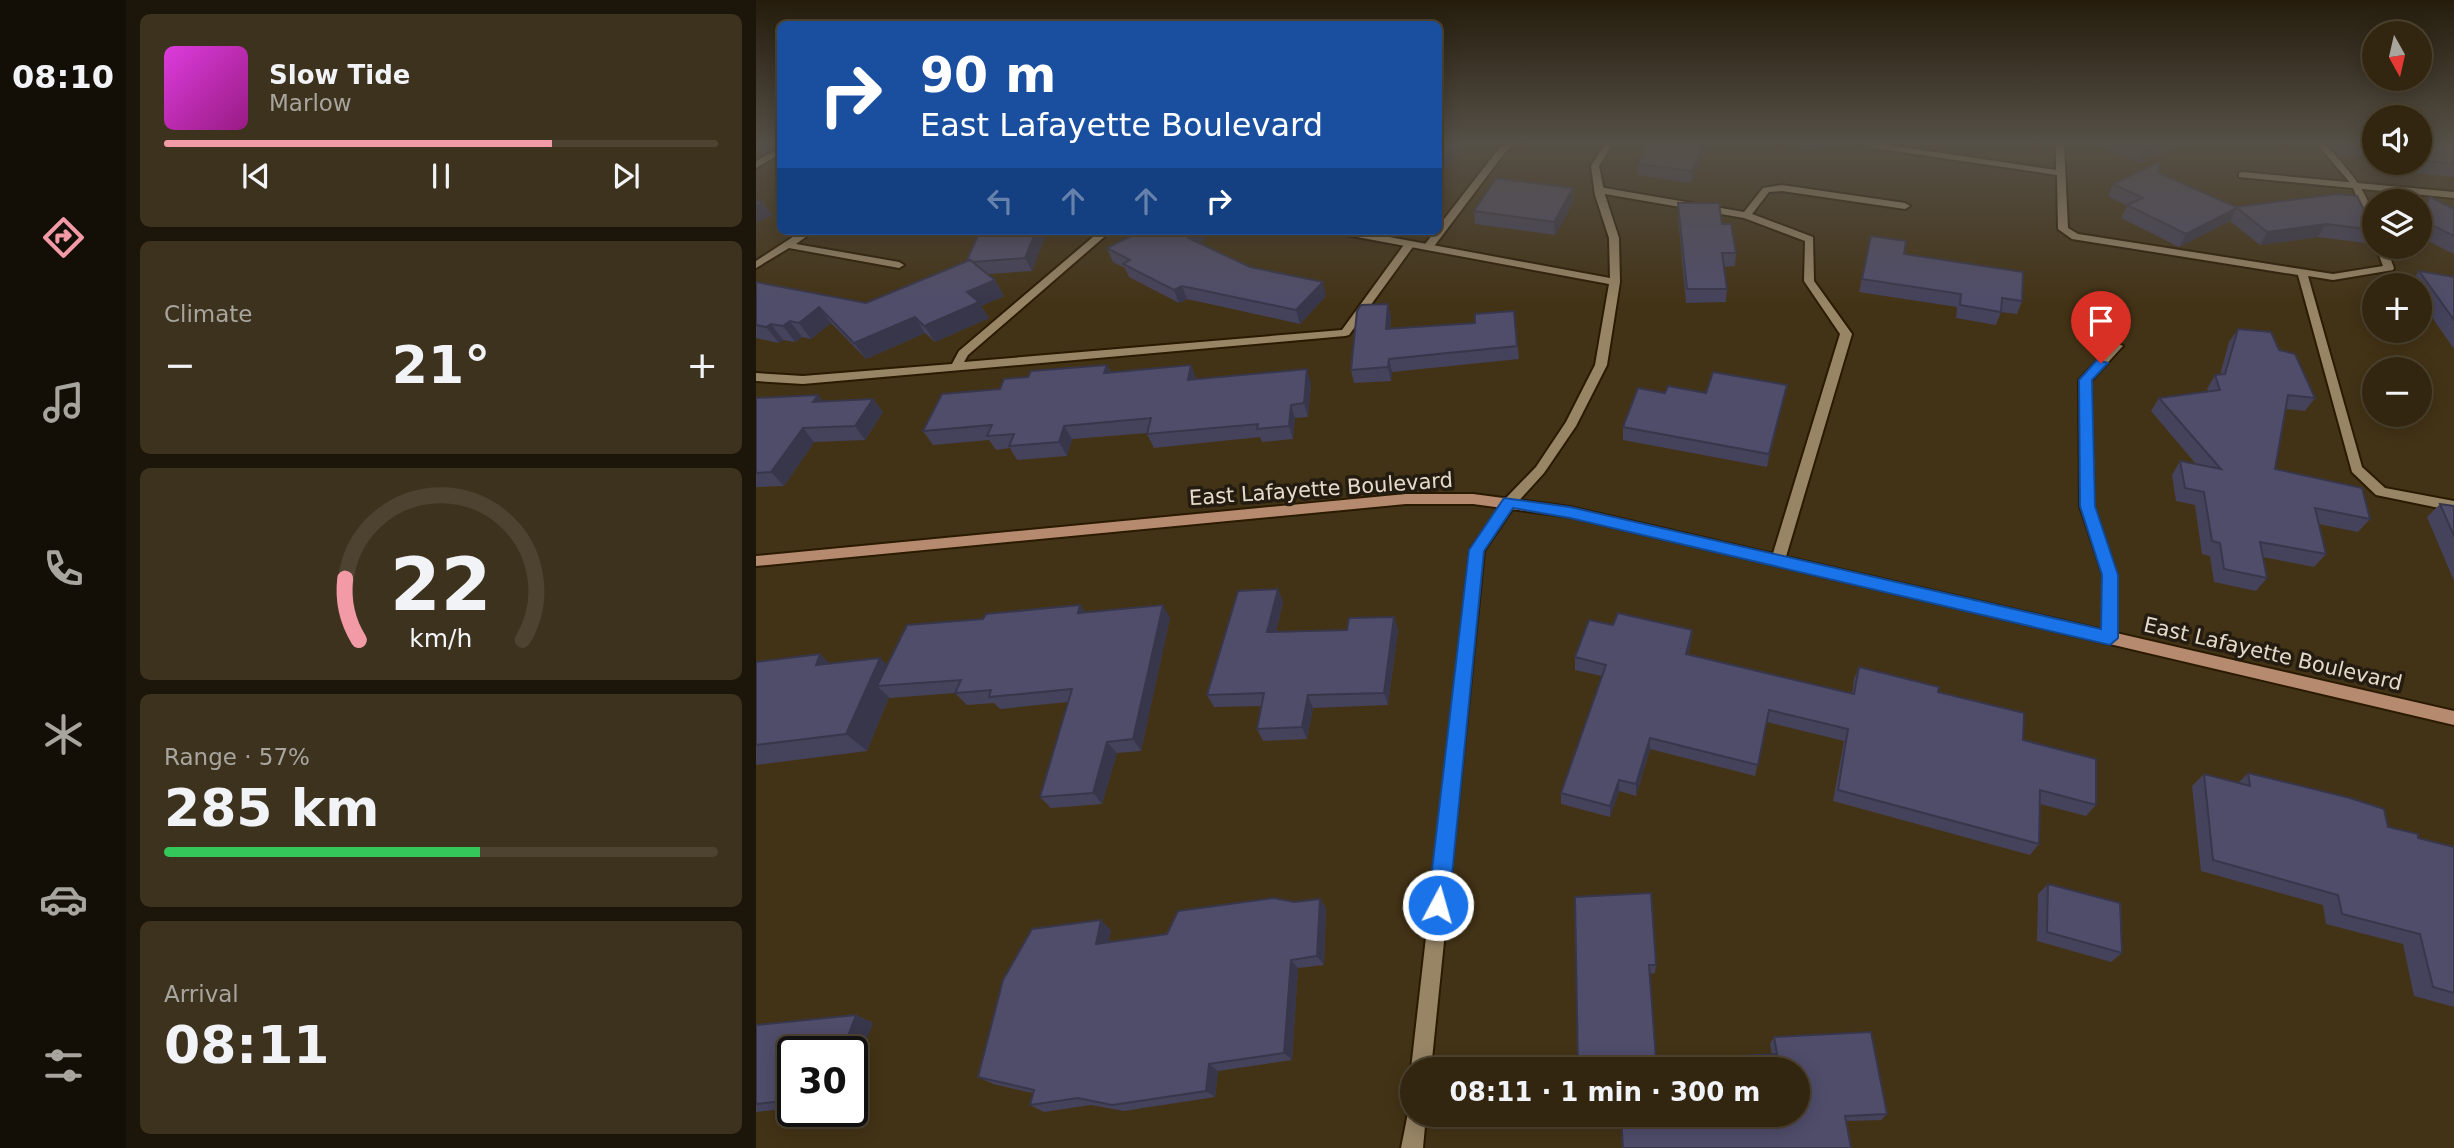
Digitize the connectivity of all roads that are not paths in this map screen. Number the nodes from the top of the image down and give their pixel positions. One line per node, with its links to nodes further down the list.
1 (1466, 198): 9 (street)
2 (1601, 198): 21 (street)
3 (1653, 198): 8 (street)
4 (1760, 198): 8 (street)
5 (1847, 198): 7 (street)
6 (2062, 198): 20 (street)
7 (1905, 206)
8 (1746, 215): 28 (street)
9 (1442, 229)
10 (803, 235): 14 (street)
11 (1101, 235): 23 (street)
12 (1362, 235): 15 (street)
13 (1437, 235): 16 (street)
14 (788, 244): 18 (street); 19 (street)
15 (1410, 244): 16 (street); 23 (street)
16 (1428, 247): 21 (street)
17 (2386, 259): 20 (street)
18 (756, 265)
19 (899, 265)
20 (2302, 272): 26 (street)
21 (1615, 282): 25 (street)
22 (2117, 346): 29 (street)
23 (955, 368): 24 (street)
24 (756, 377)
25 (1510, 502): 27 (street, East Lafayette Boulevard); 28 (street, East Lafayette Boulevard); 31 (street)
26 (2454, 506)
27 (756, 561)
28 (1778, 561): 29 (street, East Lafayette Boulevard)
29 (2110, 638): 30 (street, East Lafayette Boulevard)
30 (2454, 718)
31 (1422, 1057)
32 (1415, 1127): 33 (street)
33 (1412, 1148)

